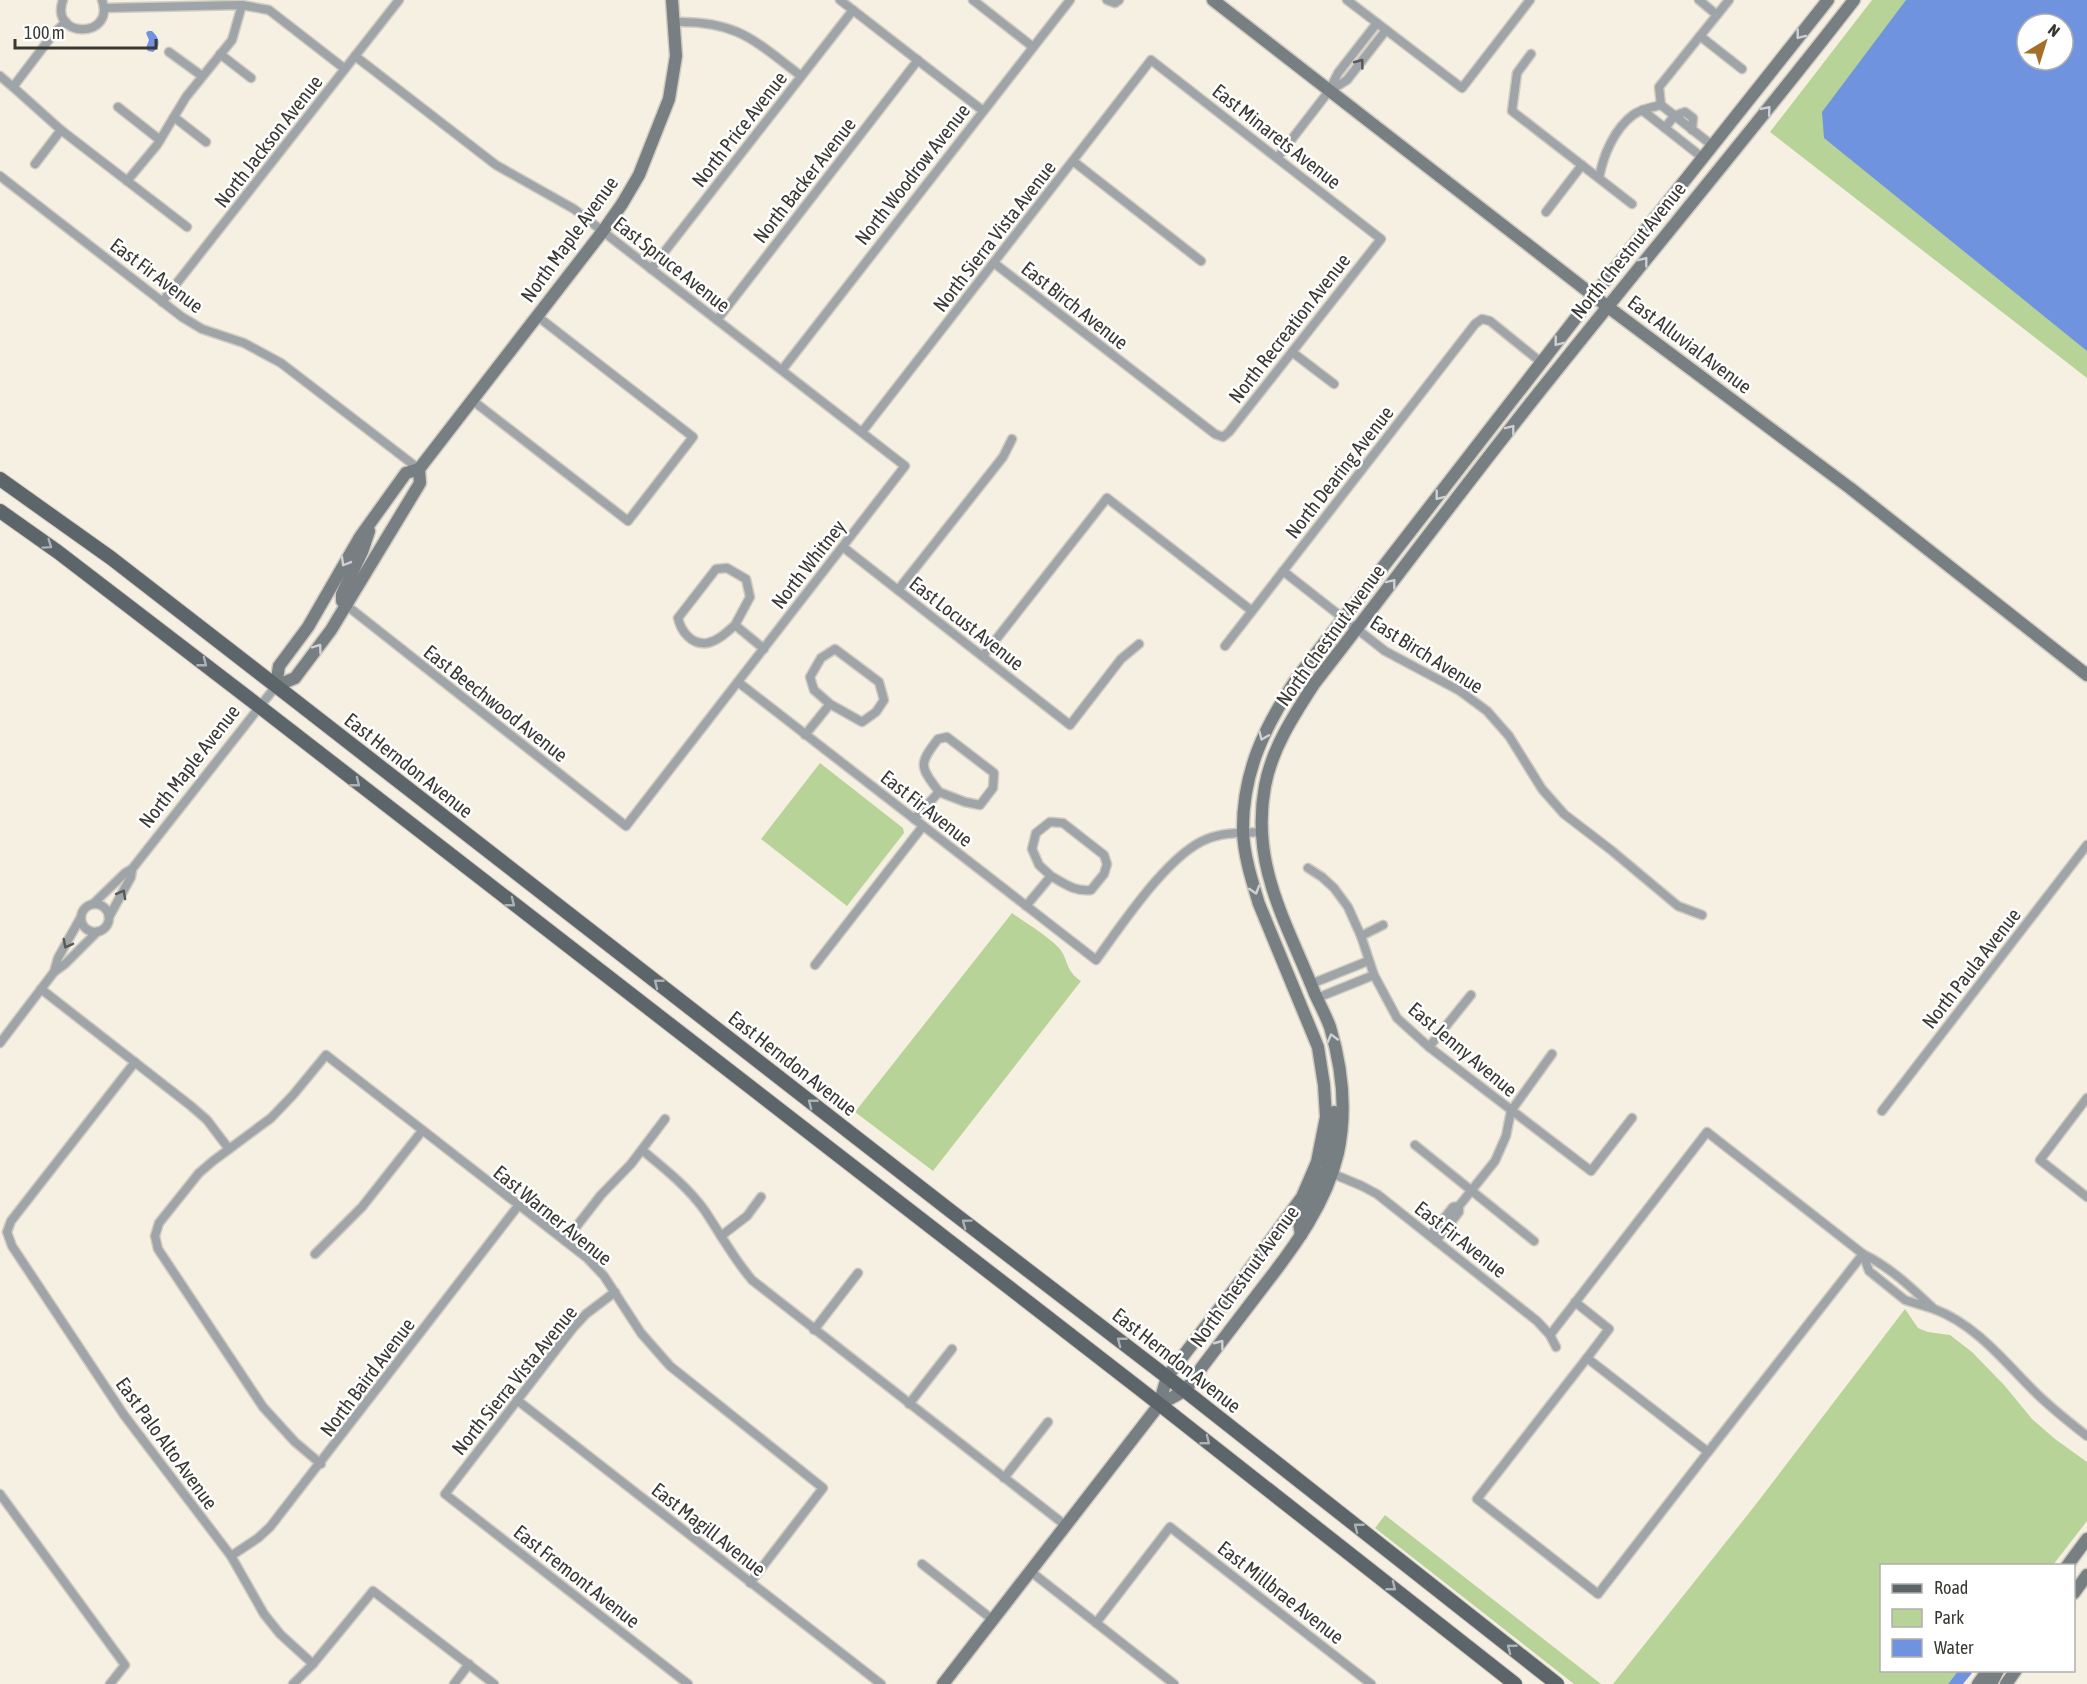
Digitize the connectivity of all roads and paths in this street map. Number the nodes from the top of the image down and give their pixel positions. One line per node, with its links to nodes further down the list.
1 (63, 0): 18 (street)
2 (399, 0): 27 (street, North Jackson Avenue)
3 (672, 0): 19 (main road, North Maple Avenue)
4 (840, 0): 16 (street)
5 (973, 0): 23 (street)
6 (1070, 0): 23 (street, North Woodrow Avenue)
7 (1213, 0): 37 (main road, East Alluvial Avenue)
8 (1530, 0): 21 (street)
9 (1699, 0): 17 (street)
10 (1729, 0): 17 (street)
11 (1828, 0): 48 (main road, North Chestnut Avenue, one-way to 48)
12 (1854, 0): 67 (main road, North Chestnut Avenue, one-way to 12)
13 (1352, 1): 20 (street)
14 (103, 4): 15 (street); 18 (street)
15 (242, 5): 25 (street); 30 (street)
16 (853, 10): 28 (street); 34 (street, North Price Avenue)
17 (1717, 15): 22 (street)
18 (66, 22): 36 (street)
19 (674, 22): 34 (street); 60 (main road, North Maple Avenue)
20 (1377, 23): 21 (street); 37 (street)
21 (1386, 30): 37 (street, one-way to 21)
22 (1700, 36): 31 (street); 38 (street)
23 (1033, 47): 40 (street, North Woodrow Avenue)
24 (169, 52): 33 (street)
25 (220, 54): 33 (street); 35 (street)
26 (1531, 54): 53 (street)
27 (355, 56): 30 (street, North Jackson Avenue); 60 (street, East Spruce Avenue)
28 (918, 60): 40 (street); 69 (street, North Backer Avenue)
29 (1152, 60): 49 (street, East Minarets Avenue); 51 (street, North Sierra Vista Avenue)
30 (345, 69): 66 (street, North Jackson Avenue)
31 (1742, 69)
32 (0, 76): 36 (street)
33 (202, 76): 43 (street)
34 (801, 76): 64 (street, North Price Avenue)
35 (251, 78)
36 (13, 87): 45 (street)
37 (1329, 91): 49 (street); 65 (main road, East Alluvial Avenue)
38 (1661, 105): 41 (street); 42 (street)
39 (118, 107): 46 (street)
40 (982, 110): 72 (street, North Woodrow Avenue)
41 (1642, 110): 44 (street); 55 (street)
42 (1674, 116): 44 (street); 48 (street)
43 (174, 117): 46 (street); 47 (street)
44 (1665, 128): 50 (street)
45 (61, 130): 52 (street); 56 (street)
46 (160, 140): 56 (street)
47 (206, 142)
48 (1713, 146): 50 (main road, North Chestnut Avenue)
49 (1278, 157): 61 (street, East Minarets Avenue)
50 (1703, 158): 65 (main road, North Chestnut Avenue)
51 (1073, 161): 62 (street); 63 (street, North Sierra Vista Avenue)
52 (35, 164)
53 (1582, 165): 55 (street); 58 (street)
54 (0, 176): 66 (street, East Fir Avenue)
55 (1599, 178): 57 (street)
56 (127, 181): 59 (street)
57 (1632, 204)
58 (1546, 212)
59 (187, 227)
60 (603, 231): 64 (street, East Spruce Avenue); 68 (main road, North Maple Avenue)
61 (1381, 239): 70 (street, North Recreation Avenue)
62 (1200, 261)
63 (994, 263): 75 (street, North Sierra Vista Avenue); 76 (street, East Birch Avenue)
64 (651, 269): 69 (street, East Spruce Avenue)
65 (1594, 295): 67 (main road, East Alluvial Avenue); 71 (main road, North Chestnut Avenue, one-way to 71)
66 (162, 302): 79 (street, East Fir Avenue)
67 (1608, 307): 90 (main road, North Chestnut Avenue, one-way to 67); 95 (main road, East Alluvial Avenue)
68 (537, 316): 74 (main road, North Maple Avenue); 74 (street)
69 (717, 320): 72 (street, East Spruce Avenue)
70 (1292, 352): 73 (street); 76 (street, North Recreation Avenue)
71 (1542, 363): 84 (street, North Dearing Avenue); 88 (main road, North Chestnut Avenue, one-way to 88)
72 (782, 370): 75 (street, East Spruce Avenue)
73 (1334, 384)
74 (472, 400): 79 (main road, North Maple Avenue)
75 (862, 432): 78 (street, East Spruce Avenue)
76 (1223, 437)
77 (1012, 439): 85 (street)
78 (905, 466): 83 (street, North Whitney)
79 (419, 469): 82 (main road, North Maple Avenue); 86 (main road, North Maple Avenue)
80 (0, 479): 97 (main road, East Herndon Avenue)
81 (0, 511): 99 (main road, one-way to 99)
82 (373, 518): 86 (main road); 97 (main road, North Maple Avenue, one-way to 97)
83 (843, 546): 85 (street, East Locust Avenue); 93 (street, North Whitney)
84 (1283, 572): 87 (street, North Dearing Avenue); 88 (street, East Birch Avenue)
85 (898, 590): 94 (street, East Locust Avenue)
86 (346, 605): 97 (main road, North Maple Avenue, one-way to 86); 103 (street, East Beechwood Avenue)
87 (1252, 611): 92 (street, North Dearing Avenue); 94 (street)
88 (1343, 619): 90 (street, East Birch Avenue); 106 (main road, North Chestnut Avenue, one-way to 106)
89 (735, 625): 89 (street); 93 (street)
90 (1356, 630): 105 (main road, North Chestnut Avenue); 113 (street, East Birch Avenue)
91 (1139, 644): 94 (street, East Locust Avenue)
92 (1225, 646)
93 (764, 649): 96 (street, North Whitney)
94 (983, 656)
95 (2087, 675)
96 (738, 682): 100 (street, East Fir Avenue); 103 (street, North Whitney)
97 (276, 686): 99 (street, North Maple Avenue); 163 (main road, East Herndon Avenue, one-way to 97)
98 (830, 704): 98 (street); 100 (street)
99 (260, 707): 109 (street, North Maple Avenue); 167 (main road, one-way to 167)
100 (805, 735): 102 (street, East Fir Avenue)
101 (939, 792): 101 (street); 102 (street)
102 (914, 819): 104 (street, East Fir Avenue)
103 (626, 826)
104 (923, 826): 112 (street, East Fir Avenue); 120 (street)
105 (1261, 832): 106 (street); 123 (main road, North Chestnut Avenue)
106 (1243, 833): 112 (street, East Fir Avenue); 127 (main road, North Chestnut Avenue, one-way to 127)
107 (2087, 845): 134 (street, North Paula Avenue)
108 (1308, 868): 118 (street, East Jenny Avenue)
109 (132, 869): 111 (street, North Maple Avenue); 115 (street, North Maple Avenue, one-way to 109)
110 (1051, 876): 110 (street); 112 (street)
111 (93, 904): 114 (street, North Maple Avenue); 115 (street)
112 (1026, 906)
113 (1702, 915)
114 (81, 916): 117 (street); 121 (street, North Maple Avenue, one-way to 121)
115 (109, 917): 117 (street, North Maple Avenue)
116 (1383, 925): 118 (street)
117 (97, 932): 121 (street, North Maple Avenue)
118 (1361, 936): 119 (street, East Jenny Avenue)
119 (1368, 961): 122 (street, East Jenny Avenue); 123 (street)
120 (815, 965)
121 (54, 972): 124 (street, North Maple Avenue)
122 (1374, 975): 126 (street); 129 (street, East Jenny Avenue)
123 (1311, 984): 126 (main road, North Chestnut Avenue)
124 (41, 989): 128 (street, North Maple Avenue); 131 (street)
125 (1471, 995): 129 (street)
126 (1317, 998): 142 (main road, North Chestnut Avenue, one-way to 126)
127 (1308, 1021): 141 (main road, North Chestnut Avenue); 142 (main road)
128 (0, 1043)
129 (1430, 1047): 133 (street, East Jenny Avenue)
130 (1552, 1054): 133 (street)
131 (135, 1062): 139 (street); 177 (street, East Palo Alto Avenue)
132 (2087, 1098): 145 (street)
133 (1511, 1111): 135 (street, East Jenny Avenue); 143 (street)
134 (1882, 1111)
135 (1632, 1118)
136 (665, 1119): 140 (street)
137 (422, 1131): 139 (street, East Warner Avenue); 146 (street, East Warner Avenue); 152 (street)
138 (1415, 1145): 143 (street)
139 (229, 1149): 171 (street)
140 (642, 1150): 148 (street); 150 (street)
141 (1317, 1162): 147 (main road); 163 (main road, North Chestnut Avenue)
142 (1331, 1173): 147 (main road, North Chestnut Avenue); 149 (street, East Fir Avenue)
143 (1471, 1191): 149 (street); 151 (street)
144 (761, 1197): 148 (street)
145 (2087, 1197)
146 (519, 1206): 150 (street, East Warner Avenue); 171 (street, North Baird Avenue)
147 (1301, 1235): 164 (main road, North Chestnut Avenue, one-way to 147)
148 (721, 1236): 158 (street)
149 (1433, 1238): 159 (street, East Fir Avenue)
150 (565, 1241): 155 (street, East Warner Avenue)
151 (1534, 1241)
152 (315, 1254)
153 (1863, 1254): 156 (street); 157 (street); 157 (street); 170 (street)
154 (858, 1273): 158 (street)
155 (615, 1292): 165 (street, North Sierra Vista Avenue); 182 (street, East Warner Avenue)
156 (1575, 1302): 159 (street); 162 (street)
157 (1934, 1308): 169 (street)
158 (814, 1330): 166 (street)
159 (1550, 1335): 160 (street, East Fir Avenue)
160 (1556, 1347)
161 (952, 1349): 166 (street)
162 (1587, 1358): 170 (street); 170 (street)
163 (1167, 1377): 164 (main road, East Herndon Avenue); 167 (main road, North Chestnut Avenue)
164 (1184, 1390): 167 (main road, North Chestnut Avenue); 200 (main road, East Herndon Avenue, one-way to 164)
165 (518, 1400): 174 (street, North Sierra Vista Avenue); 182 (street, East Magill Avenue)
166 (909, 1404): 172 (street)
167 (1159, 1405): 175 (main road, North Chestnut Avenue); 199 (main road, one-way to 199)
168 (1048, 1422): 172 (street)
169 (2087, 1436)
170 (1708, 1452)
171 (321, 1464): 177 (street, North Baird Avenue)
172 (1004, 1478): 175 (street)
173 (0, 1494): 190 (street)
174 (445, 1494): 194 (street, East Fremont Avenue)
175 (1065, 1525): 180 (main road, North Chestnut Avenue)
176 (2087, 1539): 179 (main road)
177 (231, 1556): 186 (street, East Palo Alto Avenue)
178 (922, 1564): 184 (street)
179 (2068, 1564)
180 (1030, 1571): 184 (main road, North Chestnut Avenue); 185 (street)
181 (2087, 1575): 183 (main road)
182 (750, 1583): 195 (street, East Magill Avenue)
183 (2075, 1590)
184 (993, 1620): 196 (main road, North Chestnut Avenue)
185 (1096, 1623): 197 (street); 198 (street, East Millbrae Avenue)
186 (313, 1664): 187 (street); 191 (street)
187 (469, 1664): 192 (street); 193 (street)
188 (1997, 1672): 201 (main road)
189 (2015, 1672): 202 (main road)
190 (111, 1684)
191 (293, 1684)
192 (454, 1684)
193 (494, 1684)
194 (688, 1684)
195 (881, 1684)
196 (943, 1684)
197 (1174, 1684)
198 (1371, 1684)
199 (1515, 1684)
200 (1557, 1684)
201 (1982, 1684)
202 (2006, 1684)

